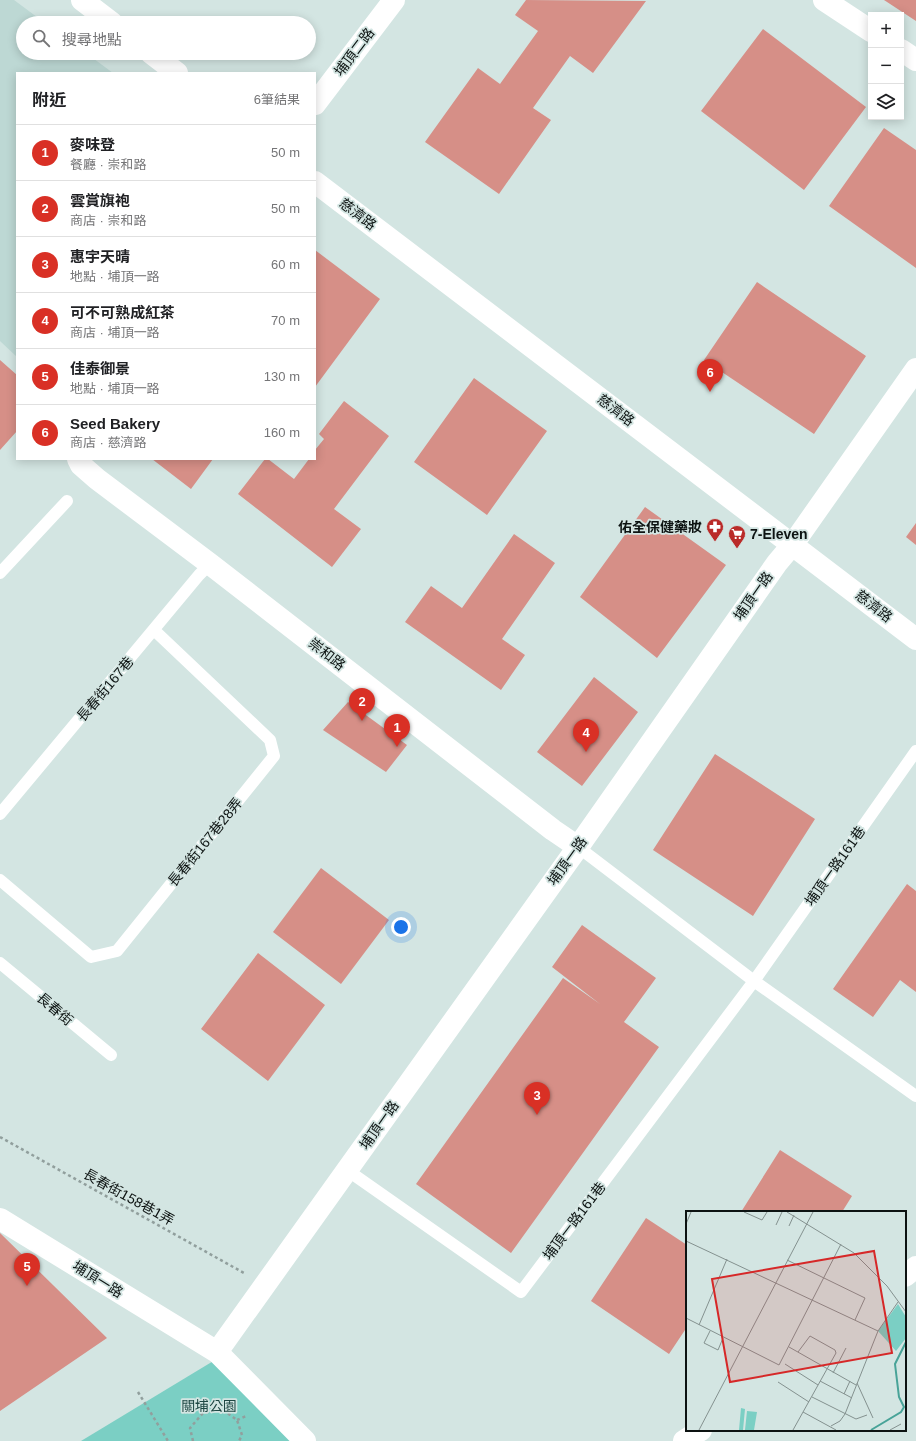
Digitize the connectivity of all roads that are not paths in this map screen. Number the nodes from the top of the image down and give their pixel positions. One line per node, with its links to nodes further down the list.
1 (82, 0): 4 (street)
2 (824, 0): 5 (street)
3 (388, 2): 10 (street, 埔頂二路)
4 (103, 16)
5 (868, 29)
6 (904, 52): 8 (street)
7 (160, 60): 9 (street)
8 (916, 60)
9 (175, 72)
10 (316, 103)
11 (316, 183): 15 (street, 慈濟路)
12 (916, 369): 15 (street, 埔頂一路)
13 (78, 460): 16 (street, 崇和路)
14 (67, 501): 17 (lane)
15 (793, 544): 19 (street, 慈濟路); 22 (street, 埔頂一路)
16 (210, 564): 18 (lane, 長春街167巷); 22 (street, 崇和路)
17 (0, 573)
18 (154, 630): 21 (lane, 長春街167巷); 23 (lane, 長春街167巷28弄)
19 (916, 639)
20 (916, 752): 25 (lane, 埔頂一路161巷)
21 (0, 814)
22 (578, 847): 25 (lane); 28 (street, 埔頂一路)
23 (0, 880)
24 (0, 963): 26 (lane, 長春街)
25 (754, 980): 27 (lane); 28 (lane, 埔頂一路161巷)
26 (111, 1055)
27 (916, 1096)
28 (347, 1170): 32 (street, 埔頂一路)
29 (0, 1219): 32 (street, 埔頂一路)
30 (916, 1266): 31 (street)
31 (906, 1275)
32 (217, 1352): 34 (street, 埔頂一路)
33 (699, 1431): 35 (street)
34 (305, 1441)
35 (684, 1441)

